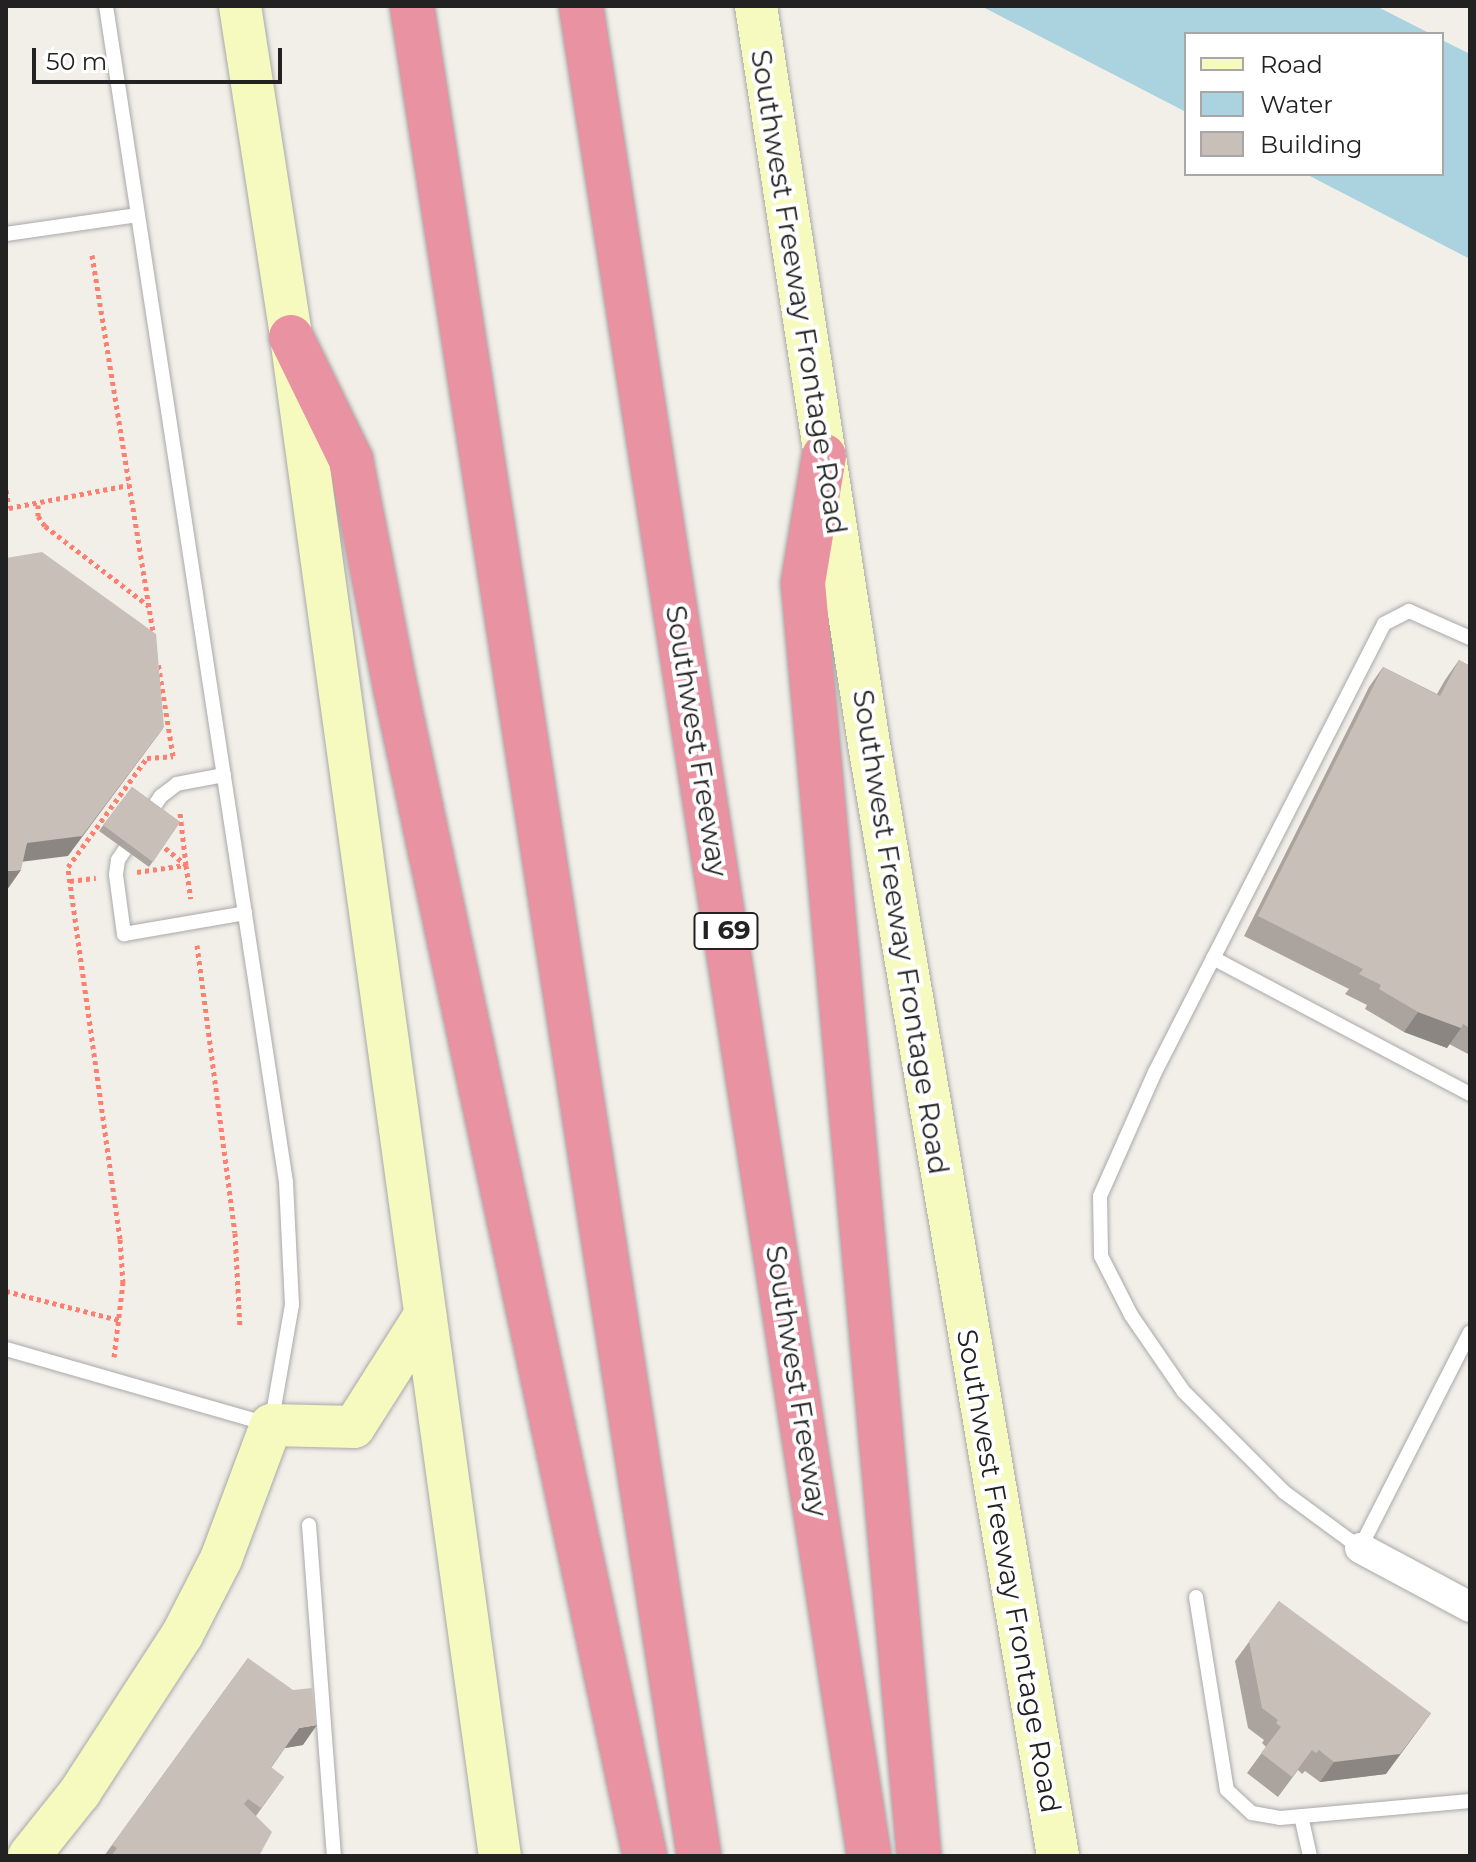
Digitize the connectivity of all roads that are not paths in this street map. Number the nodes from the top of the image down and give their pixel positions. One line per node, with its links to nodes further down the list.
1 (106, 6): 6 (lane)
2 (240, 6): 8 (main road)
3 (412, 6): 29 (highway)
4 (581, 6): 30 (highway, Southwest Freeway / I 69)
5 (756, 6): 9 (main road, Southwest Freeway Frontage Road)
6 (138, 215): 7 (lane); 11 (lane)
7 (6, 234)
8 (291, 337): 15 (main road); 28 (highway)
9 (824, 456): 31 (highway); 32 (main road, Southwest Freeway Frontage Road)
10 (1470, 638): 13 (lane)
11 (224, 775): 12 (lane); 12 (lane)
12 (245, 913): 18 (lane)
13 (1213, 958): 14 (lane); 20 (lane)
14 (1470, 1094)
15 (425, 1315): 18 (main road); 27 (main road)
16 (1470, 1332): 20 (lane)
17 (6, 1349): 18 (lane)
18 (271, 1425): 25 (main road)
19 (309, 1525): 26 (lane)
20 (1360, 1548): 22 (street)
21 (1196, 1597): 24 (lane)
22 (1470, 1607)
23 (1470, 1801): 24 (lane)
24 (1301, 1816): 33 (lane)
25 (29, 1856)
26 (334, 1856)
27 (500, 1856)
28 (645, 1856)
29 (699, 1856)
30 (869, 1856)
31 (919, 1856)
32 (1058, 1856)
33 (1310, 1856)

